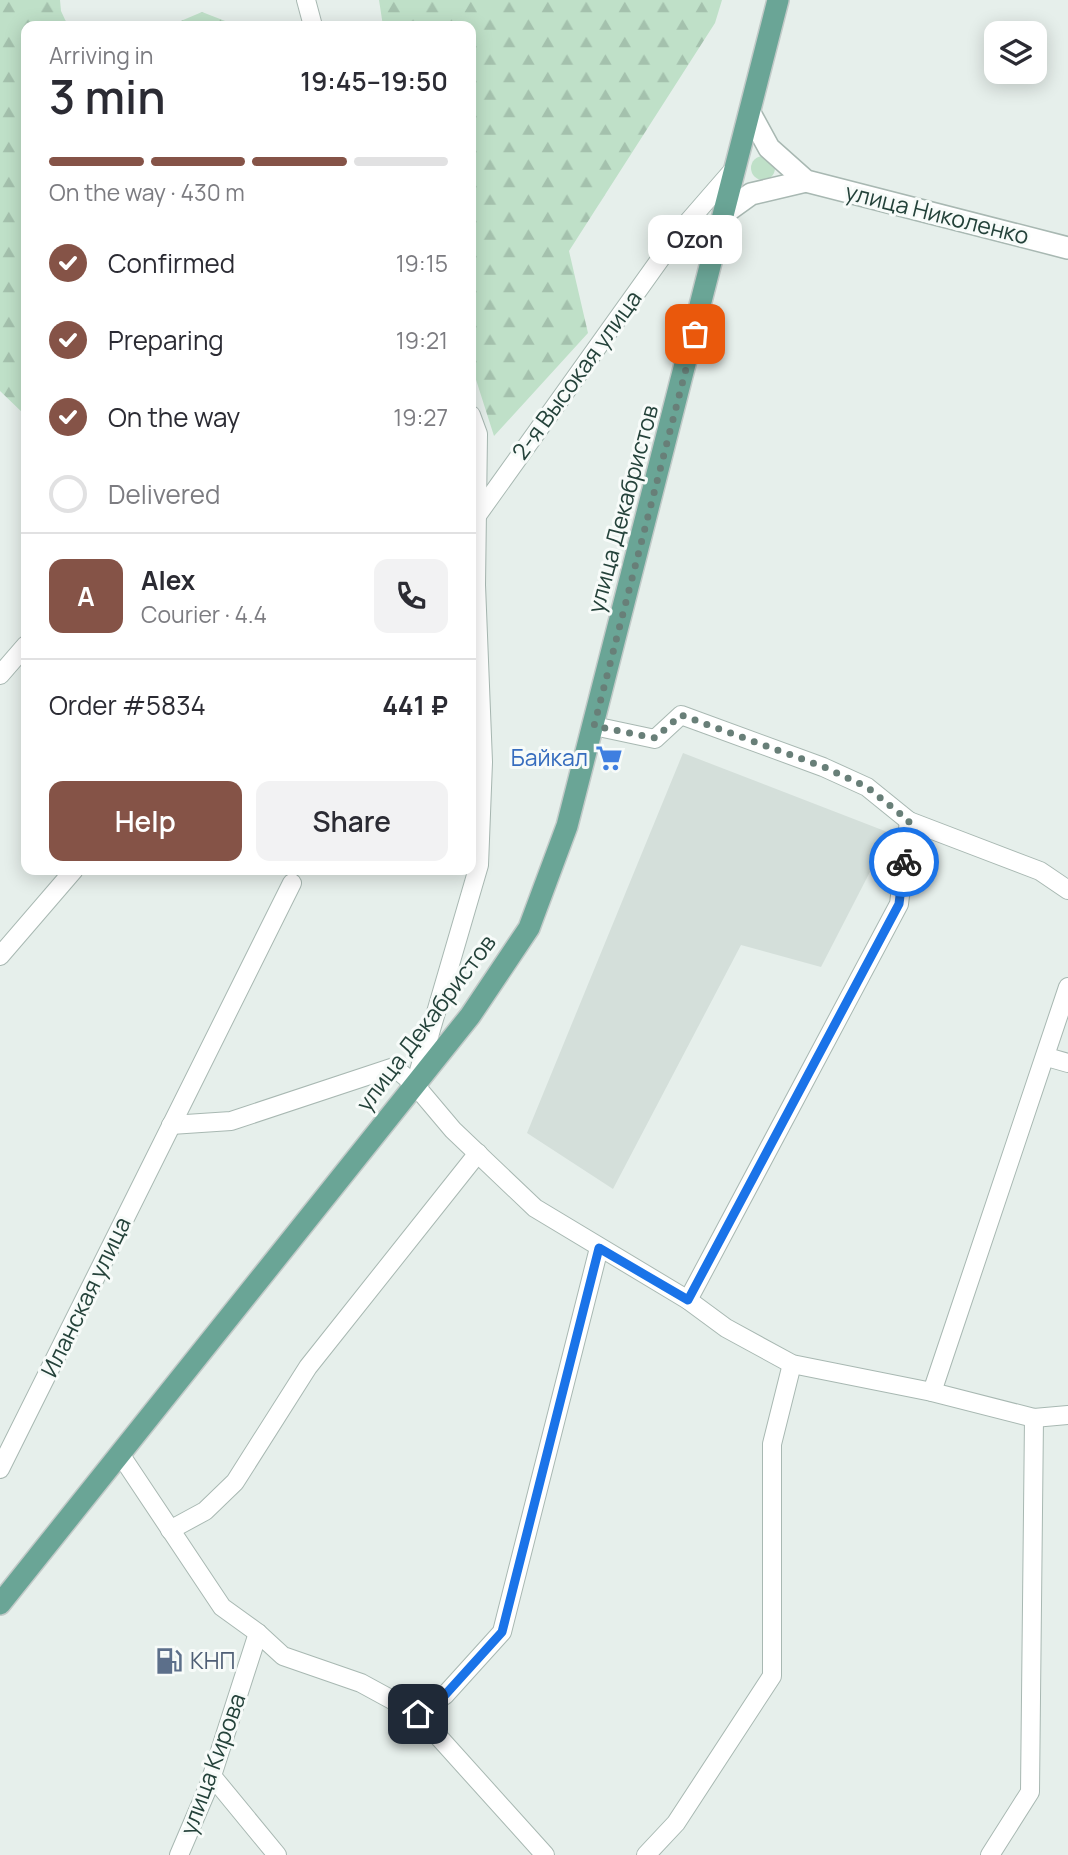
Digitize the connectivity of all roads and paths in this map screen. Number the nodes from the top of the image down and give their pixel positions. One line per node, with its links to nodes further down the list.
1 (306, 0): 3 (street)
2 (778, 0): 4 (main road, улица Декабристов)
3 (312, 21)
4 (751, 115): 5 (main road, улица Декабристов); 6 (street)
5 (738, 164): 7 (main road, улица Декабристов); 11 (street, 2-я Высокая улица)
6 (806, 181): 7 (street); 8 (street, улица Николенко)
7 (726, 212): 15 (main road, улица Декабристов)
8 (1068, 248)
9 (476, 429): 10 (street)
10 (476, 468)
11 (476, 516)
12 (476, 593): 24 (street)
13 (21, 651): 14 (street)
14 (0, 675)
15 (594, 726): 16 (street); 24 (main road, улица Декабристов)
16 (909, 821): 19 (street); 28 (street)
17 (70, 875): 20 (street)
18 (292, 883): 25 (street, Иланская улица)
19 (1068, 890)
20 (0, 956)
21 (1068, 986): 22 (street)
22 (1047, 1057): 23 (street); 30 (street)
23 (1068, 1063)
24 (415, 1085): 25 (street); 26 (street); 33 (main road, улица Декабристов)
25 (171, 1125): 34 (street, Иланская улица)
26 (478, 1153): 27 (street); 35 (street)
27 (599, 1248): 28 (street); 38 (street)
28 (688, 1300): 29 (street)
29 (792, 1364): 30 (street); 43 (street)
30 (932, 1392): 32 (street)
31 (1068, 1415): 32 (street)
32 (1034, 1418): 44 (street)
33 (120, 1454): 35 (street); 36 (main road, улица Декабристов)
34 (0, 1469)
35 (170, 1530): 37 (street)
36 (0, 1604)
37 (258, 1633): 38 (street); 39 (street, улица Кирова)
38 (418, 1714): 42 (street)
39 (212, 1776): 40 (street, улица Кирова); 41 (street)
40 (179, 1855)
41 (276, 1855)
42 (544, 1855)
43 (646, 1855)
44 (990, 1855)

